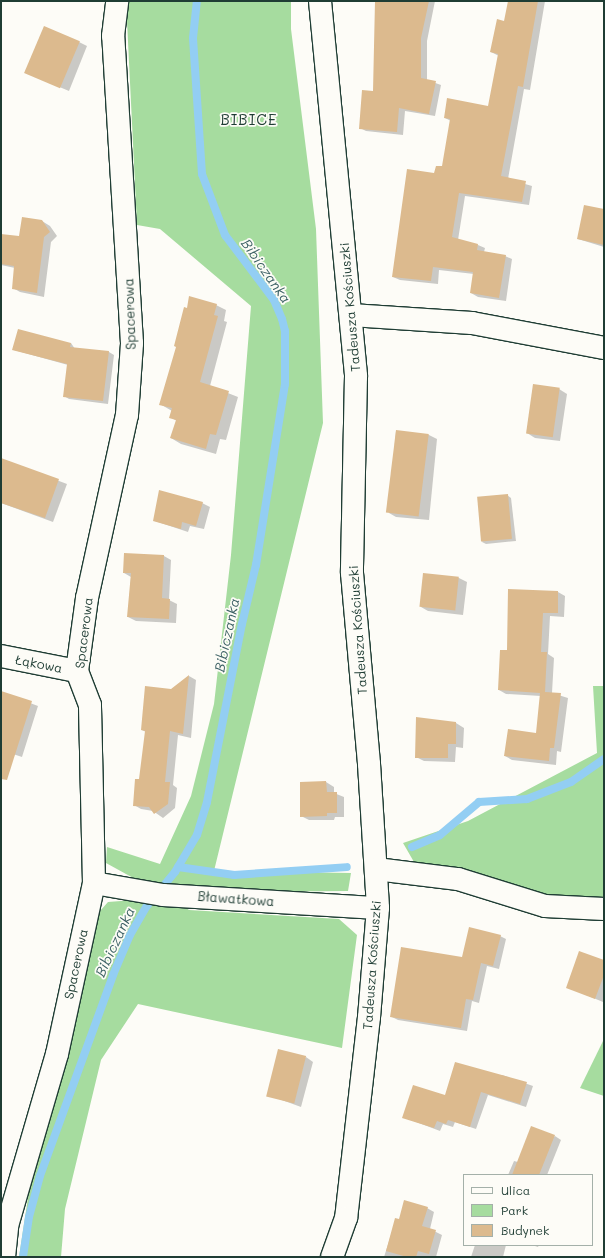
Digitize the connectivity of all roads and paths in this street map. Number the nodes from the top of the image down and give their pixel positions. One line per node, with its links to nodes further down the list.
1 (117, 1): 6 (street, Spacerowa)
2 (320, 1): 3 (street, Tadeusza Kościuszki)
3 (351, 315): 4 (street); 7 (street, Tadeusza Kościuszki)
4 (604, 348)
5 (1, 656): 6 (street, Łąkowa)
6 (77, 671): 8 (street, Spacerowa)
7 (376, 869): 9 (street, Tadeusza Kościuszki); 10 (street)
8 (94, 883): 9 (street, Bławatkowa); 11 (street, Spacerowa)
9 (378, 908): 12 (street, Tadeusza Kościuszki)
10 (604, 909)
11 (4, 1257)
12 (332, 1257)

